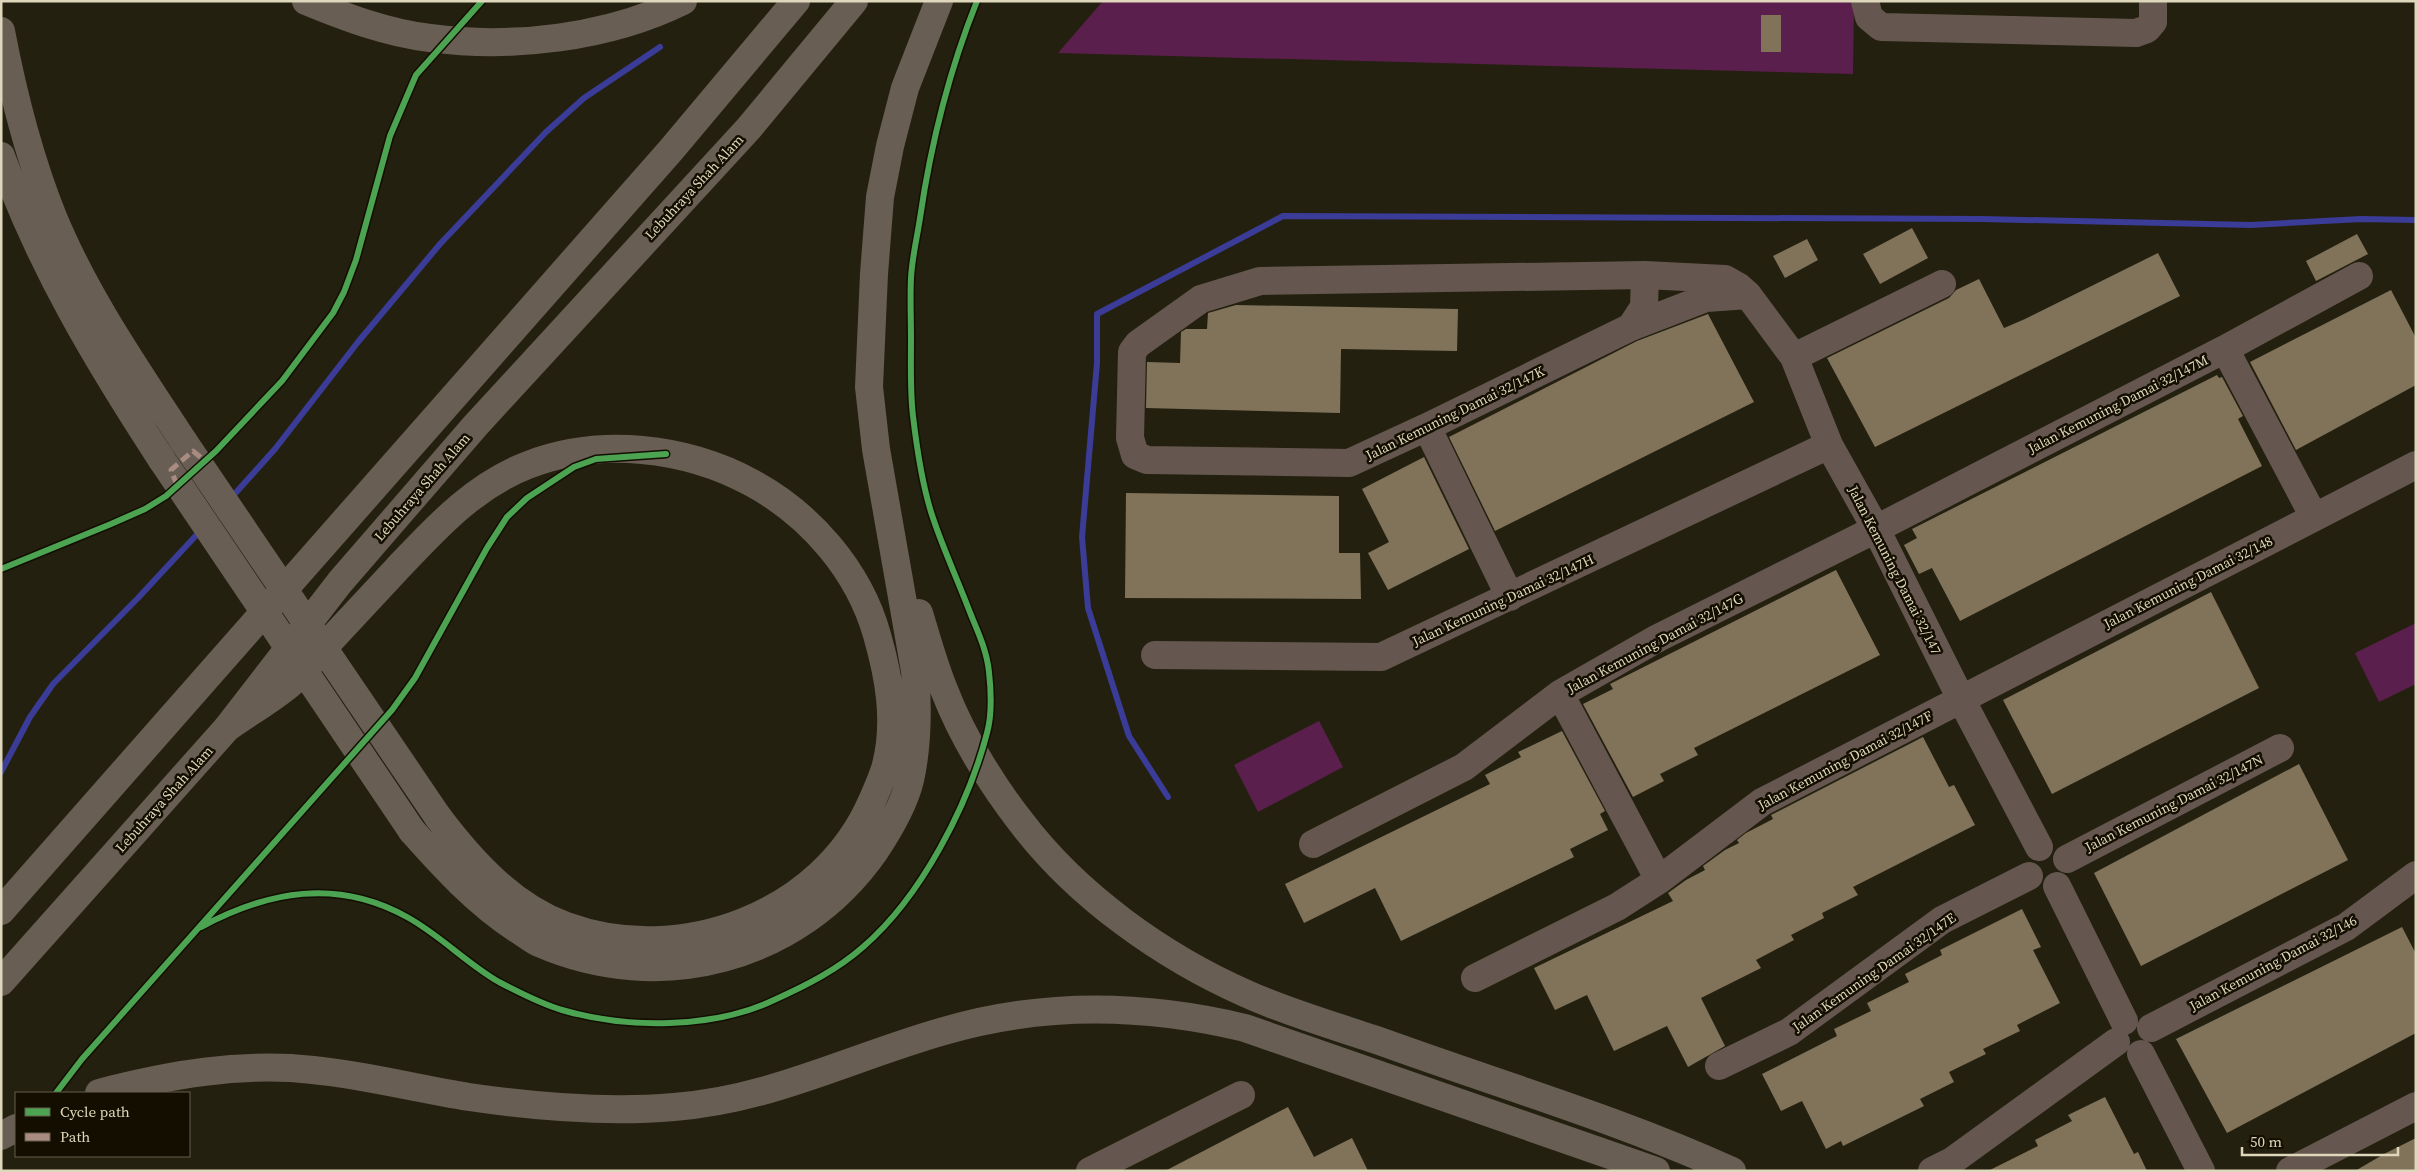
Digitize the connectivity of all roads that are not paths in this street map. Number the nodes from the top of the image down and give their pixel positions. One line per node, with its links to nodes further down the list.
1 (306, 1): 2 (highway)
2 (683, 1)
3 (796, 1): 37 (highway)
4 (854, 1): 28 (highway, Lebuhraya Shah Alam)
5 (939, 1): 23 (highway)
6 (1865, 1): 7 (street)
7 (2153, 1)
8 (1, 31): 28 (highway, bridge)
9 (1, 156): 23 (highway, bridge)
10 (1645, 275): 13 (street, Jalan Kemuning Damai 32/147); 14 (street); 19 (street, Jalan Kemuning Damai 32/147)
11 (2359, 276): 15 (street, Jalan Kemuning Damai 32/147M)
12 (1942, 284): 16 (street)
13 (1748, 295): 14 (street, Jalan Kemuning Damai 32/147K); 16 (street, Jalan Kemuning Damai 32/147)
14 (1631, 327): 17 (street, Jalan Kemuning Damai 32/147K)
15 (2226, 349): 21 (street); 22 (street, Jalan Kemuning Damai 32/147M)
16 (1794, 357): 18 (street, Jalan Kemuning Damai 32/147)
17 (1427, 427): 19 (street, Jalan Kemuning Damai 32/147K); 24 (street)
18 (1830, 445): 22 (street, Jalan Kemuning Damai 32/147); 24 (street, Jalan Kemuning Damai 32/147H)
19 (1147, 460)
20 (2416, 465): 21 (street, Jalan Kemuning Damai 32/148)
21 (2314, 517): 27 (street, Jalan Kemuning Damai 32/148)
22 (1876, 529): 26 (street, Jalan Kemuning Damai 32/147G); 27 (street, Jalan Kemuning Damai 32/147)
23 (894, 543): 51 (highway)
24 (1510, 597): 25 (street, Jalan Kemuning Damai 32/147H)
25 (1155, 655)
26 (1560, 694): 30 (street, Jalan Kemuning Damai 32/147G); 35 (street)
27 (1961, 699): 31 (street, Jalan Kemuning Damai 32/147); 35 (street, Jalan Kemuning Damai 32/147F)
28 (227, 728): 39 (highway, Lebuhraya Shah Alam)
29 (2280, 748): 32 (street, Jalan Kemuning Damai 32/147N)
30 (1312, 844)
31 (2039, 847): 32 (street); 34 (street)
32 (2067, 858): 36 (street)
33 (2416, 875): 40 (street, Jalan Kemuning Damai 32/146)
34 (2029, 876): 36 (street); 43 (street, Jalan Kemuning Damai 32/147E)
35 (1659, 880): 38 (street, Jalan Kemuning Damai 32/147F)
36 (2057, 886): 41 (street)
37 (1, 911)
38 (1475, 978)
39 (1, 982)
40 (2151, 1028): 41 (street); 42 (street)
41 (2120, 1031): 42 (street); 52 (street)
42 (2142, 1054): 53 (street)
43 (1719, 1066)
44 (103, 1092): 50 (highway)
45 (1241, 1096): 49 (street)
46 (2416, 1106): 54 (street)
47 (15, 1129): 48 (highway)
48 (1, 1136)
49 (1090, 1171)
50 (1656, 1171)
51 (1732, 1171)
52 (1932, 1171)
53 (2201, 1171)
54 (2290, 1171)

